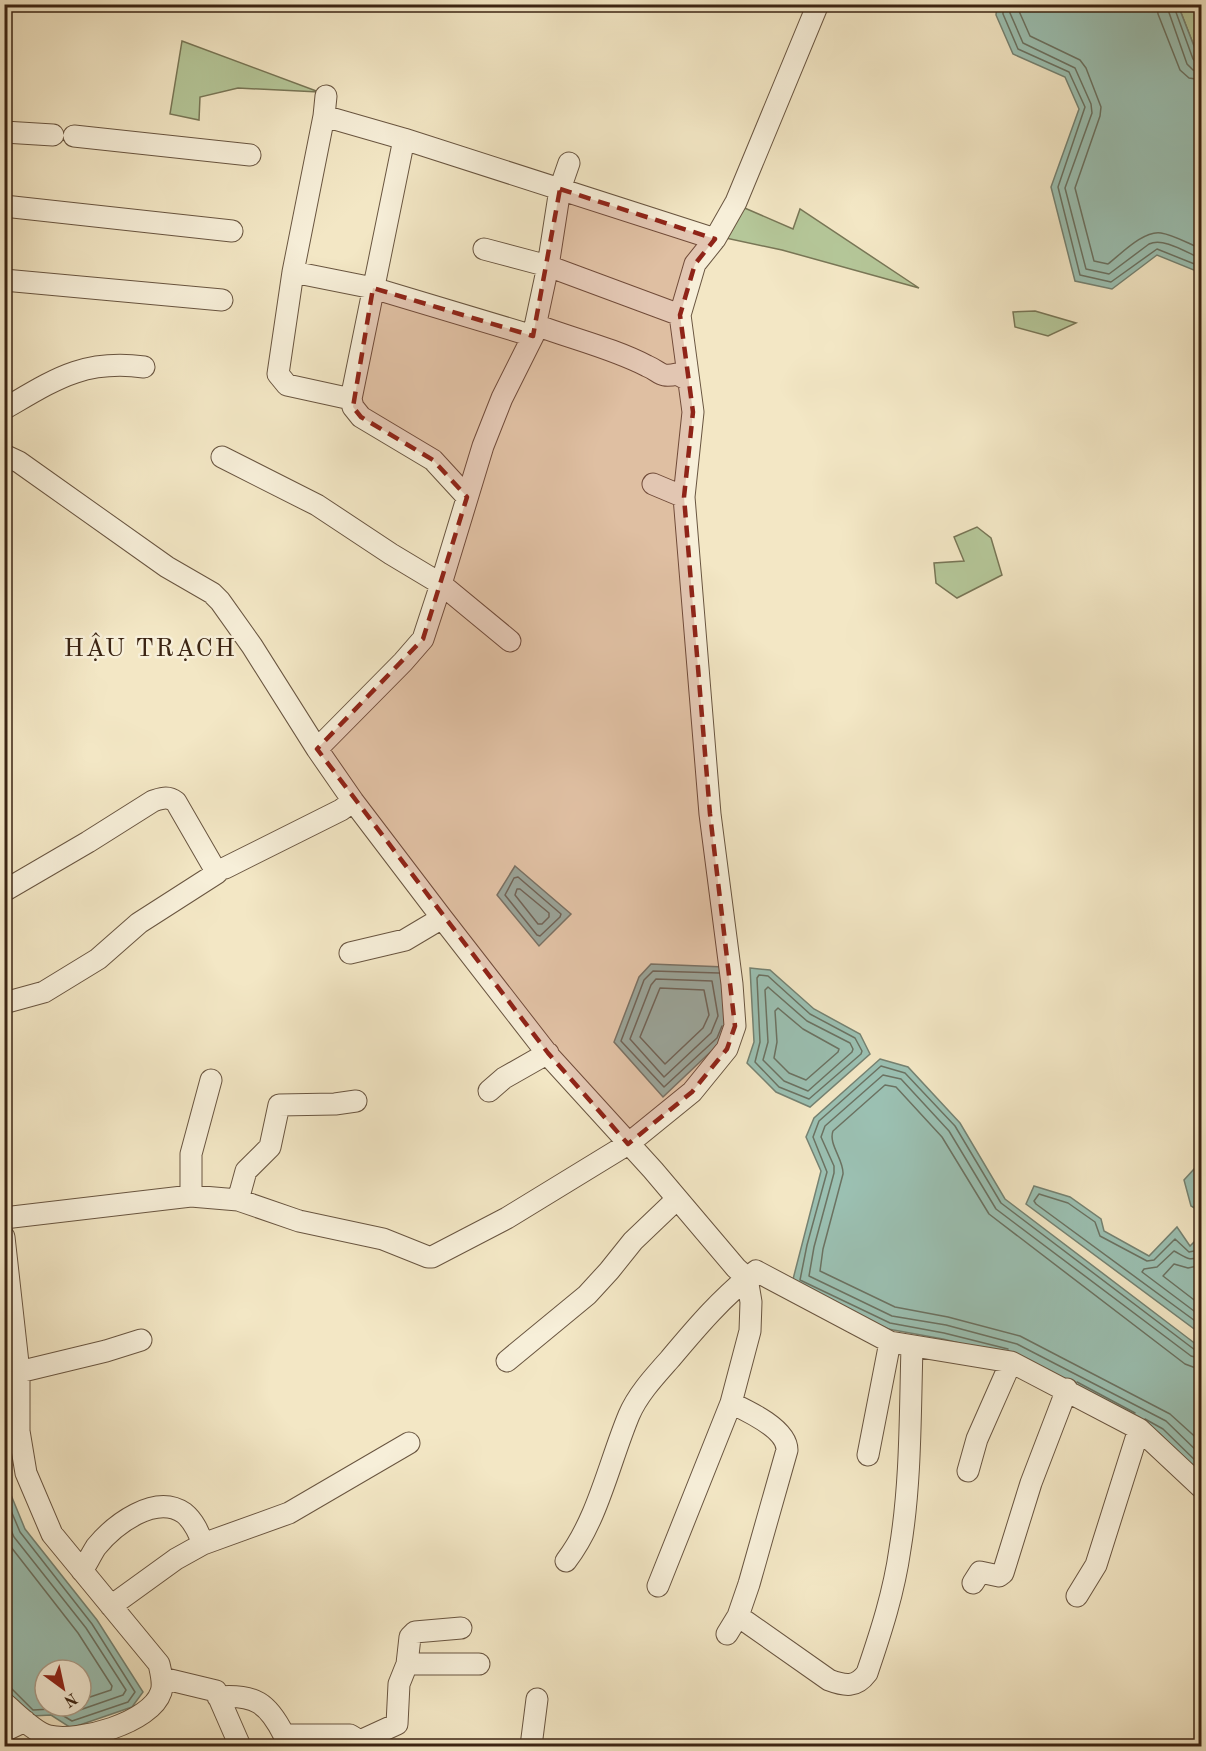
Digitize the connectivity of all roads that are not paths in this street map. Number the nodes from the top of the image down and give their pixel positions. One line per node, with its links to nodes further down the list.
1 (818, 4): 11 (street)
2 (4, 132): 3 (street)
3 (53, 135)
4 (74, 136): 6 (street)
5 (404, 139): 8 (street); 14 (street); 16 (street)
6 (250, 155)
7 (569, 163): 8 (street)
8 (560, 189): 11 (street); 13 (street)
9 (4, 206): 10 (street)
10 (232, 231)
11 (715, 239): 18 (street)
12 (484, 249): 13 (street)
13 (548, 266): 18 (street); 19 (street)
14 (293, 272): 16 (street); 22 (street)
15 (4, 280): 17 (street)
16 (373, 288): 19 (street); 22 (street)
17 (222, 300)
18 (680, 315): 21 (street)
19 (534, 331): 21 (street); 27 (street)
20 (144, 367): 23 (street)
21 (688, 380): 28 (street)
22 (351, 399): 27 (street)
23 (4, 410)
24 (4, 454): 31 (street)
25 (222, 457): 29 (street)
26 (653, 484): 28 (street)
27 (467, 497): 29 (street)
28 (684, 497): 42 (street)
29 (441, 584): 30 (street); 31 (street)
30 (510, 641)
31 (316, 749): 32 (street)
32 (353, 801): 33 (street); 35 (street)
33 (225, 868)
34 (4, 891): 37 (street)
35 (441, 918): 36 (street); 38 (street)
36 (350, 952)
37 (4, 1003)
38 (548, 1053): 40 (street); 42 (street)
39 (211, 1080): 43 (street)
40 (489, 1091)
41 (356, 1101): 45 (street)
42 (628, 1144): 44 (street); 45 (street)
43 (191, 1196): 45 (street); 46 (street)
44 (677, 1199): 48 (street); 52 (street)
45 (238, 1200)
46 (4, 1218)
47 (4, 1237): 54 (street)
48 (747, 1278): 50 (street); 56 (street); 64 (street)
49 (141, 1340): 54 (street)
50 (890, 1342): 51 (street); 60 (street)
51 (912, 1347): 53 (street); 70 (street)
52 (507, 1360)
53 (1011, 1362): 55 (street); 61 (street)
54 (19, 1372): 58 (street)
55 (1067, 1389): 57 (street); 66 (street)
56 (731, 1403): 67 (street); 70 (street)
57 (1140, 1430): 62 (street); 68 (street)
58 (12, 1431): 65 (street)
59 (409, 1443): 63 (street)
60 (868, 1455)
61 (968, 1471)
62 (1202, 1488)
63 (203, 1544): 65 (street); 69 (street)
64 (566, 1562)
65 (82, 1571): 69 (street)
66 (973, 1583)
67 (658, 1586)
68 (1077, 1596)
69 (111, 1606): 75 (street)
70 (738, 1616): 72 (street)
71 (461, 1628): 73 (street)
72 (727, 1634)
73 (406, 1664): 74 (street); 82 (street)
74 (479, 1664)
75 (162, 1678): 76 (street); 81 (street)
76 (218, 1697): 82 (street); 83 (street)
77 (537, 1699): 84 (street)
78 (4, 1703): 79 (street)
79 (25, 1721): 80 (street); 81 (street)
80 (4, 1731)
81 (51, 1741)
82 (362, 1744)
83 (240, 1746)
84 (531, 1746)

